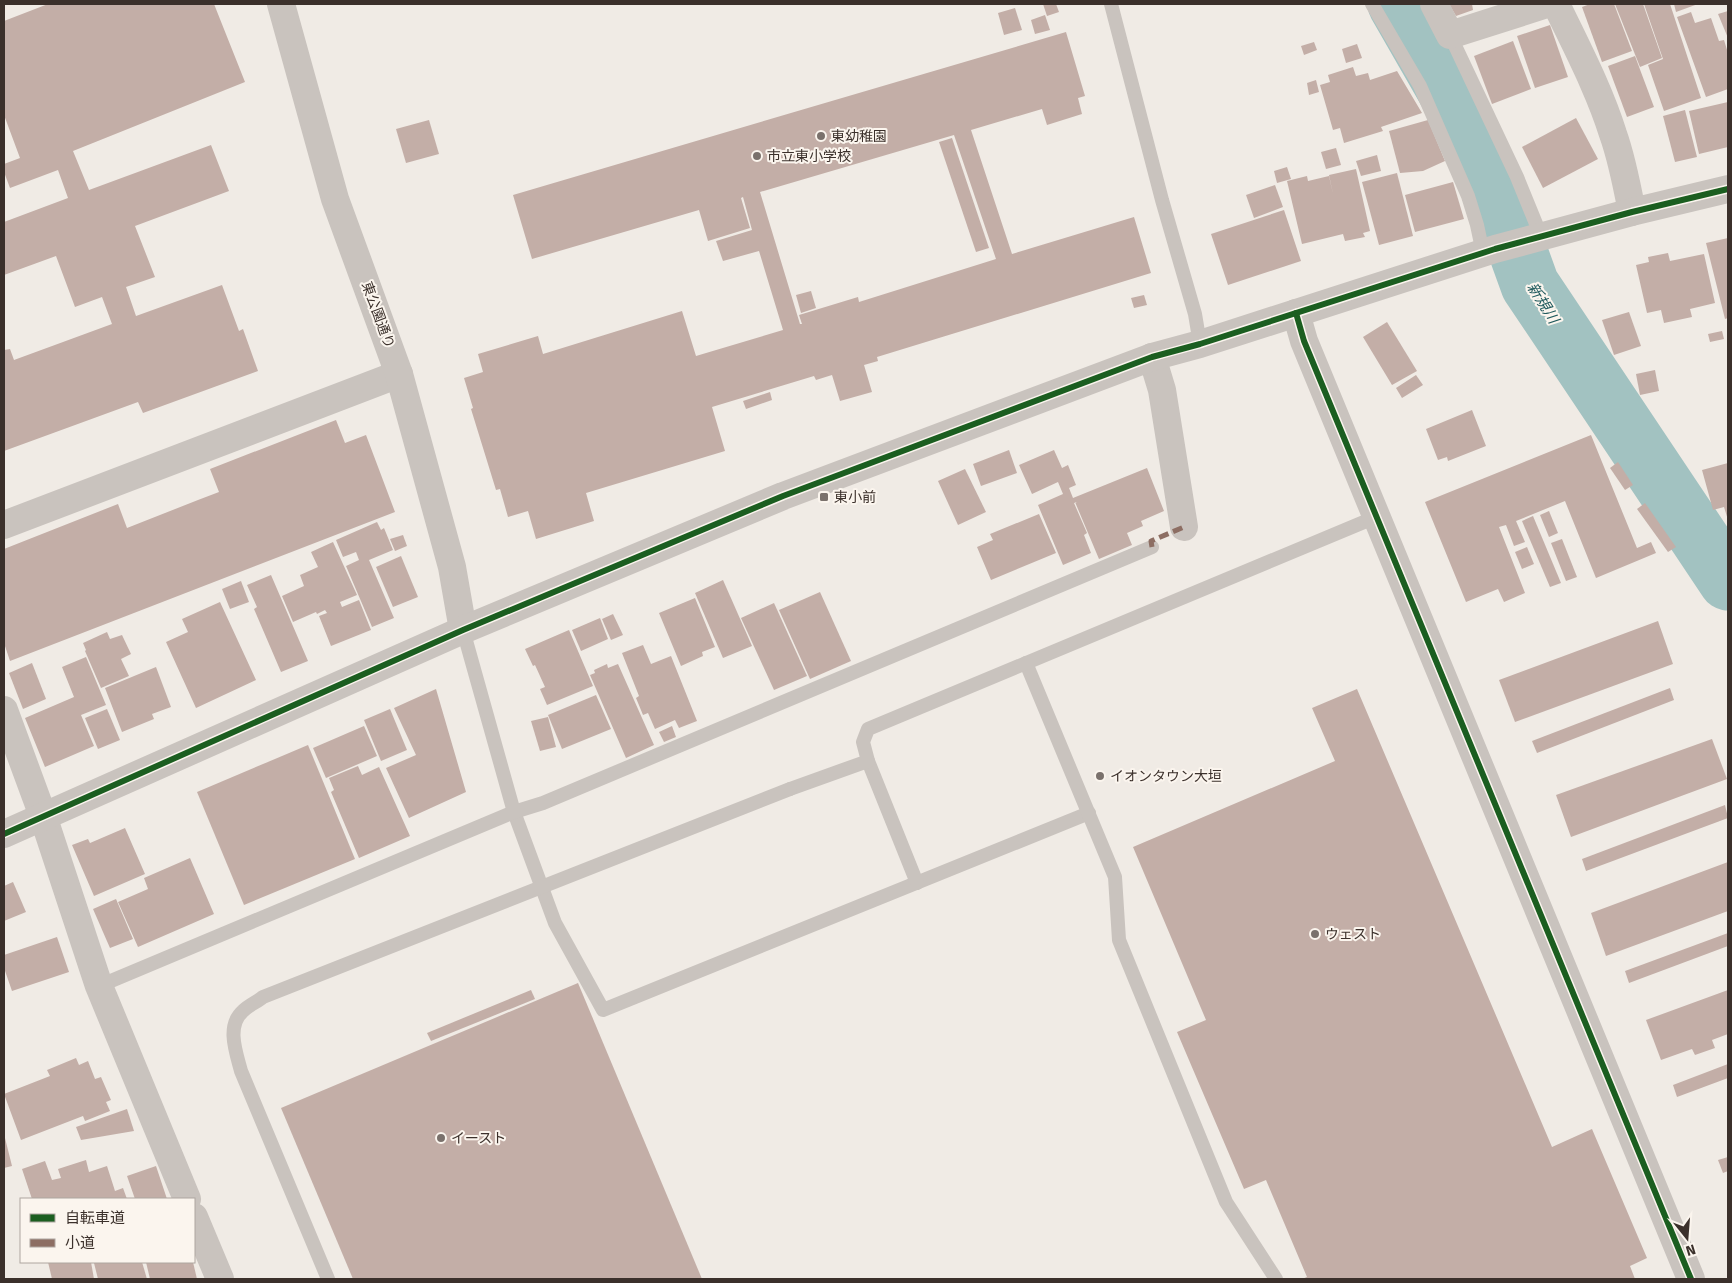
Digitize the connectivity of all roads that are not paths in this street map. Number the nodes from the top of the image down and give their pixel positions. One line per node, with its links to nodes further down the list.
1 (282, 4): 15 (street, 東公園通り)
2 (1111, 4): 13 (lane)
3 (1372, 4): 11 (lane)
4 (1434, 4): 7 (street)
5 (1547, 4): 7 (street)
6 (1556, 4): 9 (street)
7 (1450, 36): 10 (lane)
8 (1728, 189): 9 (street)
9 (1632, 212): 10 (street)
10 (1538, 237): 11 (street)
11 (1489, 251): 12 (street)
12 (1296, 313): 13 (street); 16 (street)
13 (1200, 344): 14 (street)
14 (1152, 357): 18 (street); 20 (street)
15 (399, 374): 17 (street); 20 (street, 東公園通り)
16 (1376, 517): 21 (lane); 35 (street)
17 (4, 525)
18 (1184, 527)
19 (1152, 548): 24 (lane)
20 (463, 630): 24 (lane); 26 (street)
21 (1026, 662): 23 (lane); 25 (lane)
22 (4, 710): 26 (street)
23 (868, 761): 28 (lane); 33 (lane, bridge)
24 (514, 812): 28 (lane); 29 (lane)
25 (1089, 813): 28 (lane); 34 (lane)
26 (43, 816): 27 (street); 29 (street)
27 (4, 834)
28 (917, 883)
29 (99, 986): 30 (street)
30 (187, 1198)
31 (195, 1218): 32 (street)
32 (220, 1279)
33 (328, 1279)
34 (1276, 1279)
35 (1691, 1279)

